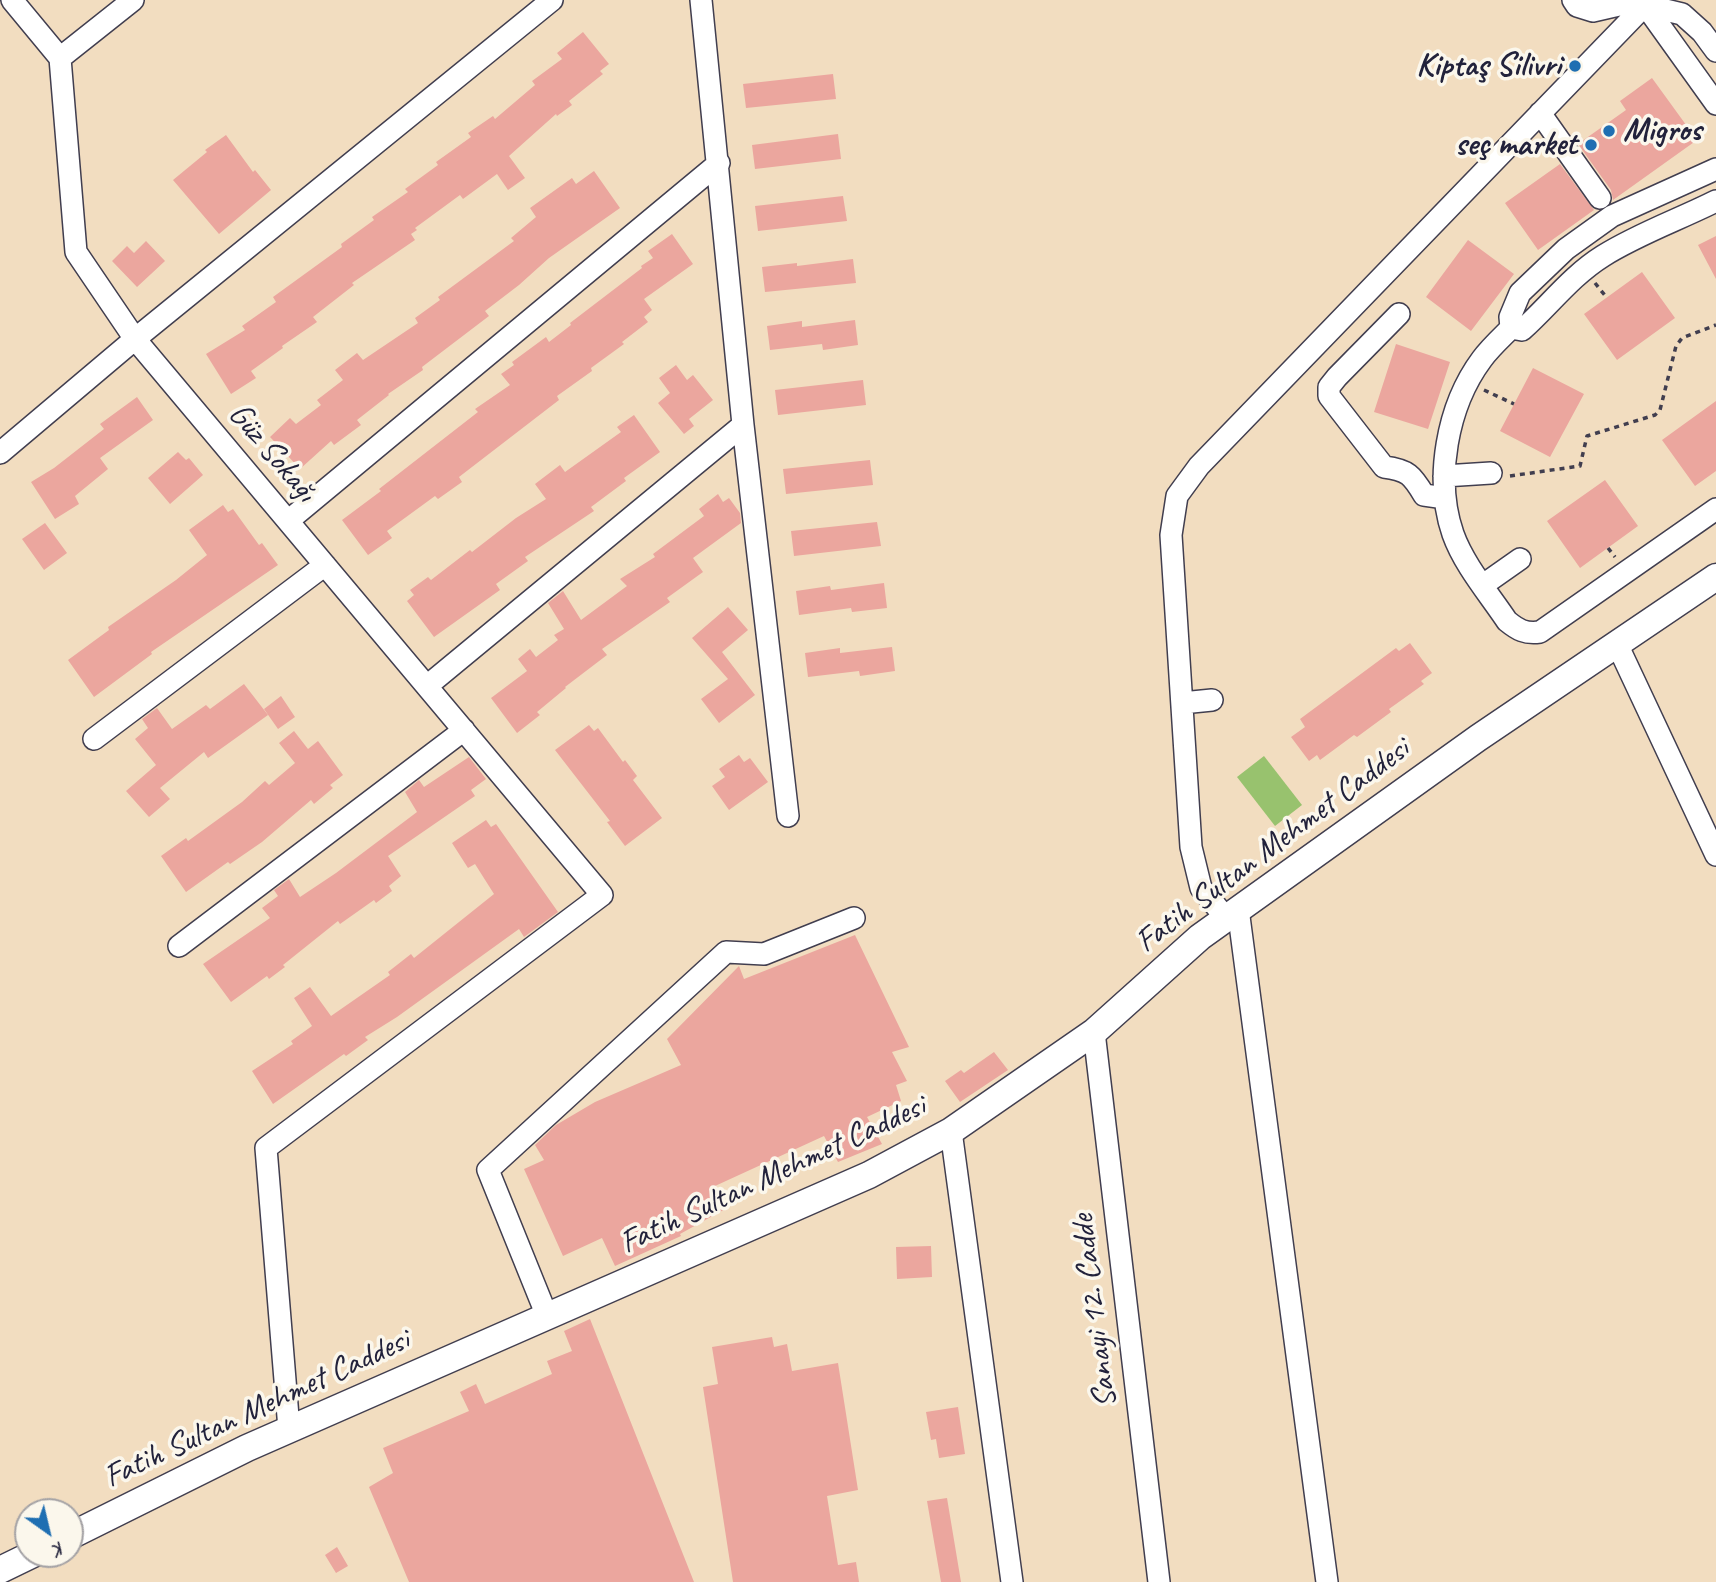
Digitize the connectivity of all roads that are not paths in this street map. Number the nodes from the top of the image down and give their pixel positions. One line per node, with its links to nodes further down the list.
1 (12, 0): 8 (street)
2 (133, 0): 8 (street)
3 (552, 0): 17 (street)
4 (701, 0): 11 (street)
5 (1573, 0): 6 (street)
6 (1648, 2): 7 (street); 9 (street); 10 (street)
7 (1716, 51)
8 (60, 58): 17 (street, Güz Sokağı)
9 (1716, 104)
10 (1540, 113): 13 (street); 32 (street)
11 (719, 163): 18 (street); 24 (street)
12 (1716, 169): 16 (street)
13 (1600, 198)
14 (1716, 201): 16 (street)
15 (1399, 314): 22 (street)
16 (1511, 327): 21 (street)
17 (135, 339): 19 (street); 24 (street, Güz Sokağı)
18 (743, 425): 30 (street); 35 (street)
19 (0, 453)
20 (1491, 473): 21 (street)
21 (1444, 476): 22 (street)
22 (1445, 498): 28 (street)
23 (1716, 509): 28 (street)
24 (288, 521): 26 (street, Güz Sokağı)
25 (1520, 558): 28 (street)
26 (325, 565): 30 (street, Güz Sokağı); 34 (street)
27 (1716, 577): 29 (main road, Fatih Sultan Mehmet Caddesi)
28 (1483, 585)
29 (1617, 644): 36 (street); 37 (main road, Fatih Sultan Mehmet Caddesi)
30 (427, 686): 33 (street, Güz Sokağı)
31 (1212, 700): 32 (street)
32 (1182, 703): 37 (street)
33 (464, 730): 39 (street); 43 (street, Güz Sokağı)
34 (94, 739)
35 (788, 816)
36 (1716, 855)
37 (1232, 914): 40 (main road, Fatih Sultan Mehmet Caddesi); 47 (street)
38 (854, 918): 42 (street)
39 (179, 946)
40 (1094, 1032): 41 (main road, Fatih Sultan Mehmet Caddesi); 46 (street, Sanayi 12. Cadde)
41 (951, 1131): 42 (main road, Fatih Sultan Mehmet Caddesi); 45 (street)
42 (547, 1316): 43 (main road, Fatih Sultan Mehmet Caddesi)
43 (289, 1429): 44 (main road, Fatih Sultan Mehmet Caddesi)
44 (84, 1528)
45 (1012, 1582)
46 (1159, 1582)
47 (1327, 1582)

